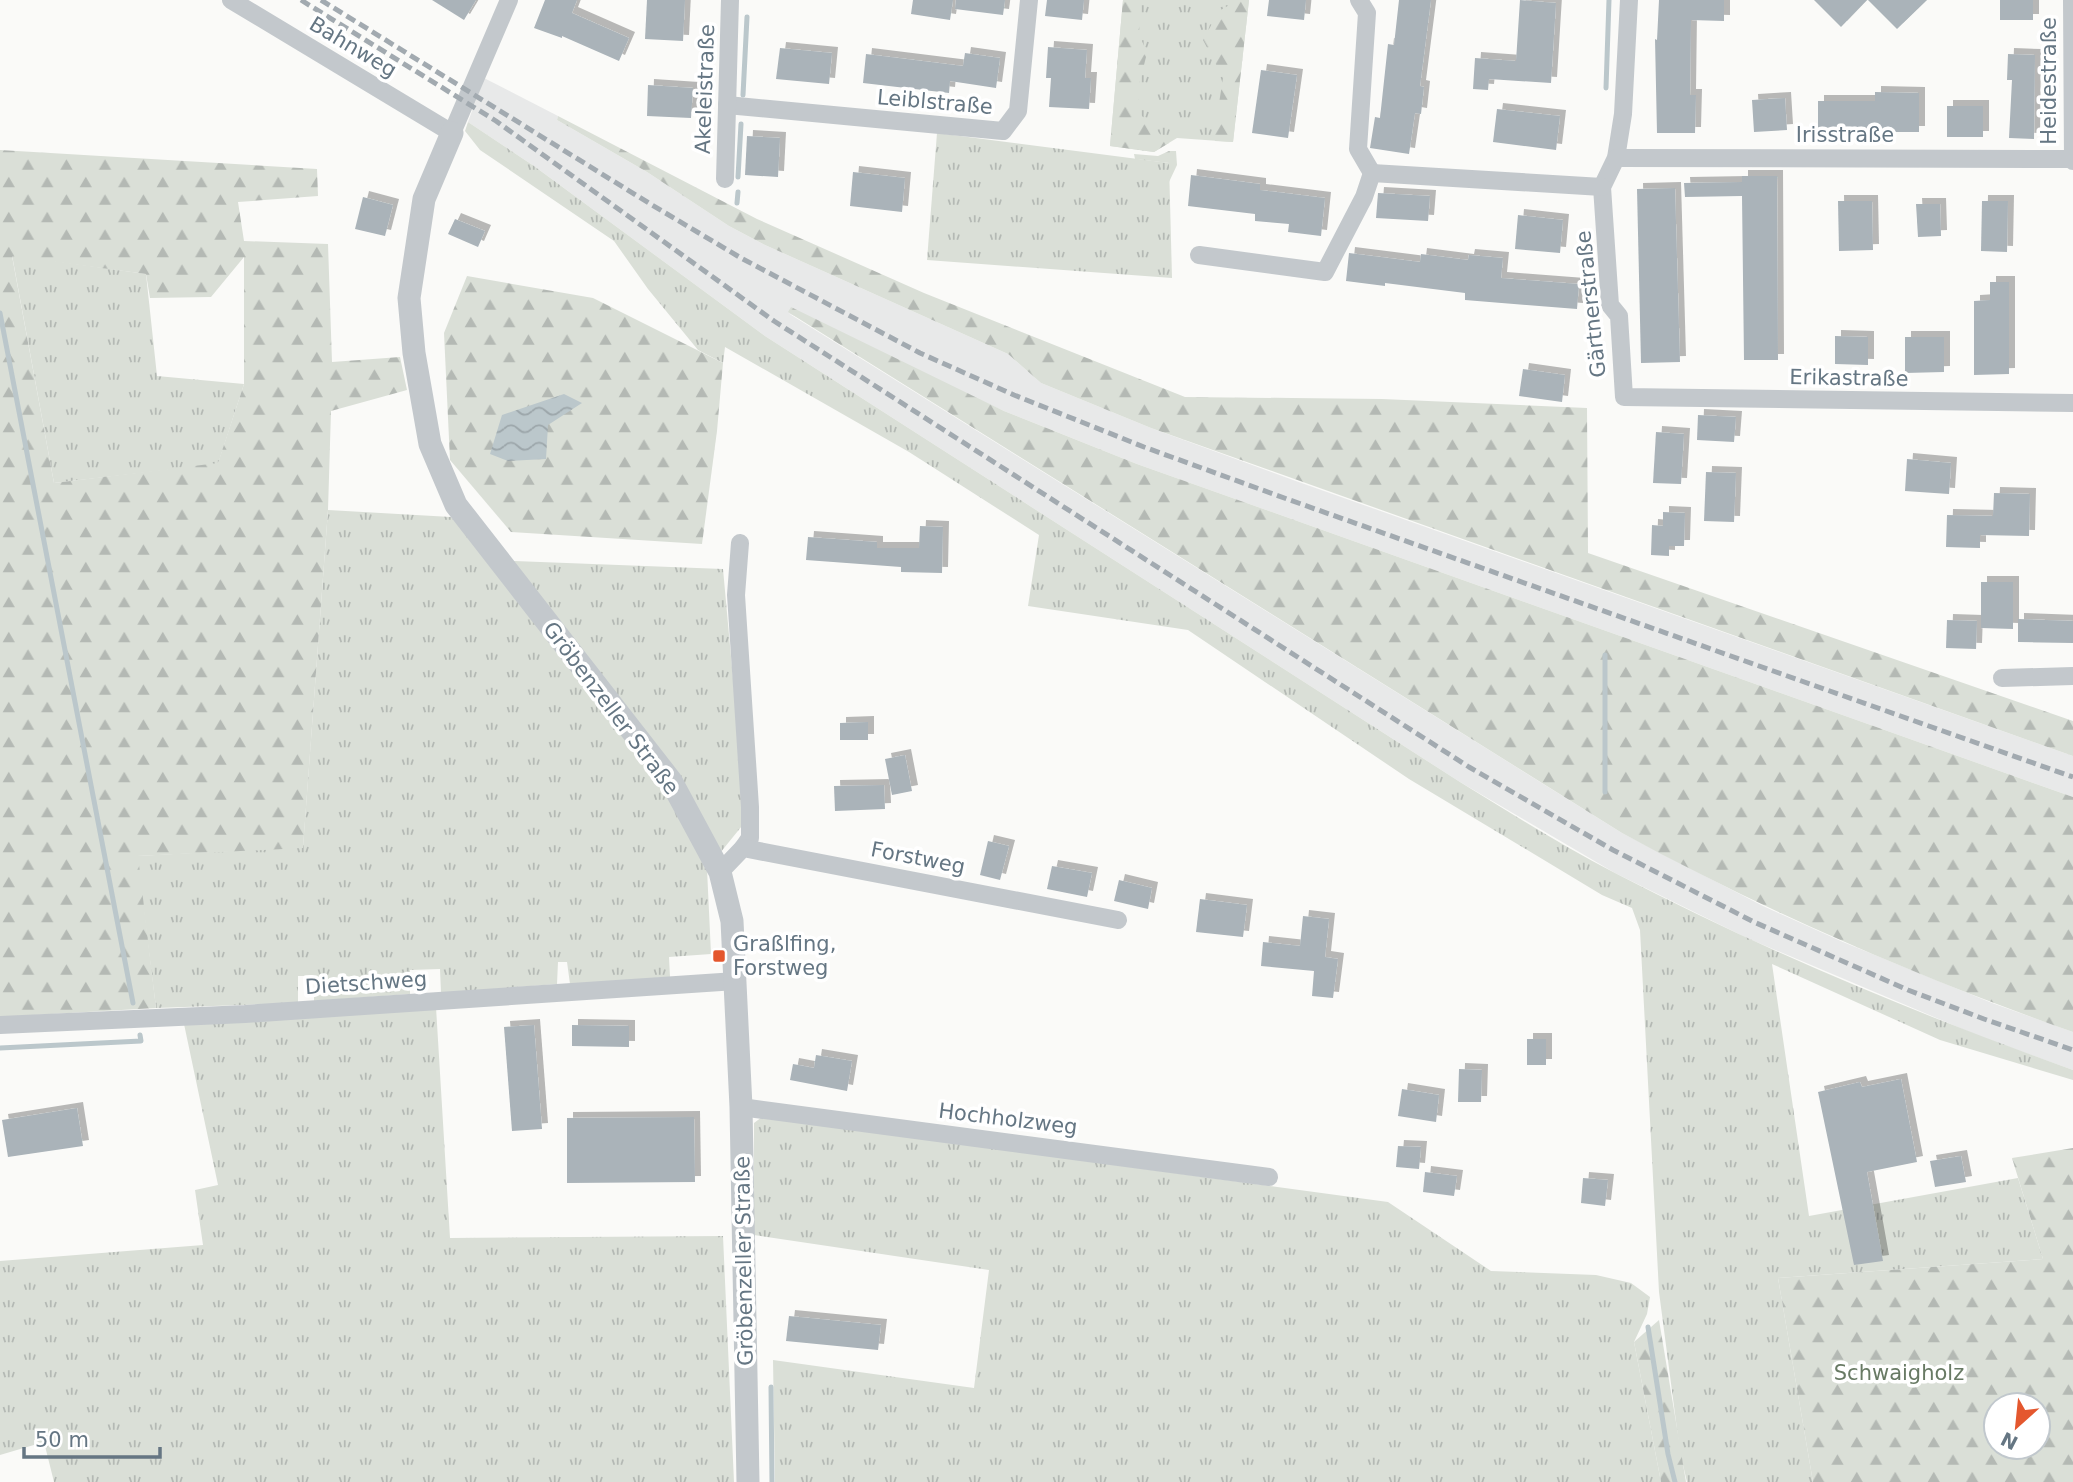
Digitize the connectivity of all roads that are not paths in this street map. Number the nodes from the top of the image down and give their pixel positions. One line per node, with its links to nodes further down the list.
1 (231, 0): 9 (street, Bahnweg)
2 (509, 0): 9 (street)
3 (730, 0): 8 (street, Akeleistraße)
4 (1028, 0): 8 (street, Leiblstraße)
5 (1359, 0): 12 (street)
6 (1629, 0): 10 (street, Gärtnerstraße)
7 (2072, 0): 11 (street, Heidestraße)
8 (727, 105): 13 (street, Akeleistraße)
9 (452, 133): 22 (street, Gröbenzeller Straße)
10 (1616, 158): 11 (street, Irisstraße); 14 (street, Gärtnerstraße)
11 (2073, 160)
12 (1372, 173): 14 (street); 15 (street)
13 (725, 180)
14 (1602, 187): 16 (street, Gärtnerstraße)
15 (1199, 255)
16 (1624, 397): 17 (street, Erikastraße)
17 (2073, 403)
18 (740, 543): 21 (street)
19 (2073, 676): 20 (street)
20 (2002, 678)
21 (743, 848): 22 (street); 23 (street, Forstweg)
22 (720, 872): 24 (street, Gröbenzeller Straße)
23 (1118, 920)
24 (736, 981): 25 (street, Dietschweg); 26 (street, Gröbenzeller Straße)
25 (0, 1025)
26 (741, 1107): 27 (street, Hochholzweg); 28 (street, Gröbenzeller Straße)
27 (1269, 1177)
28 (748, 1482)

